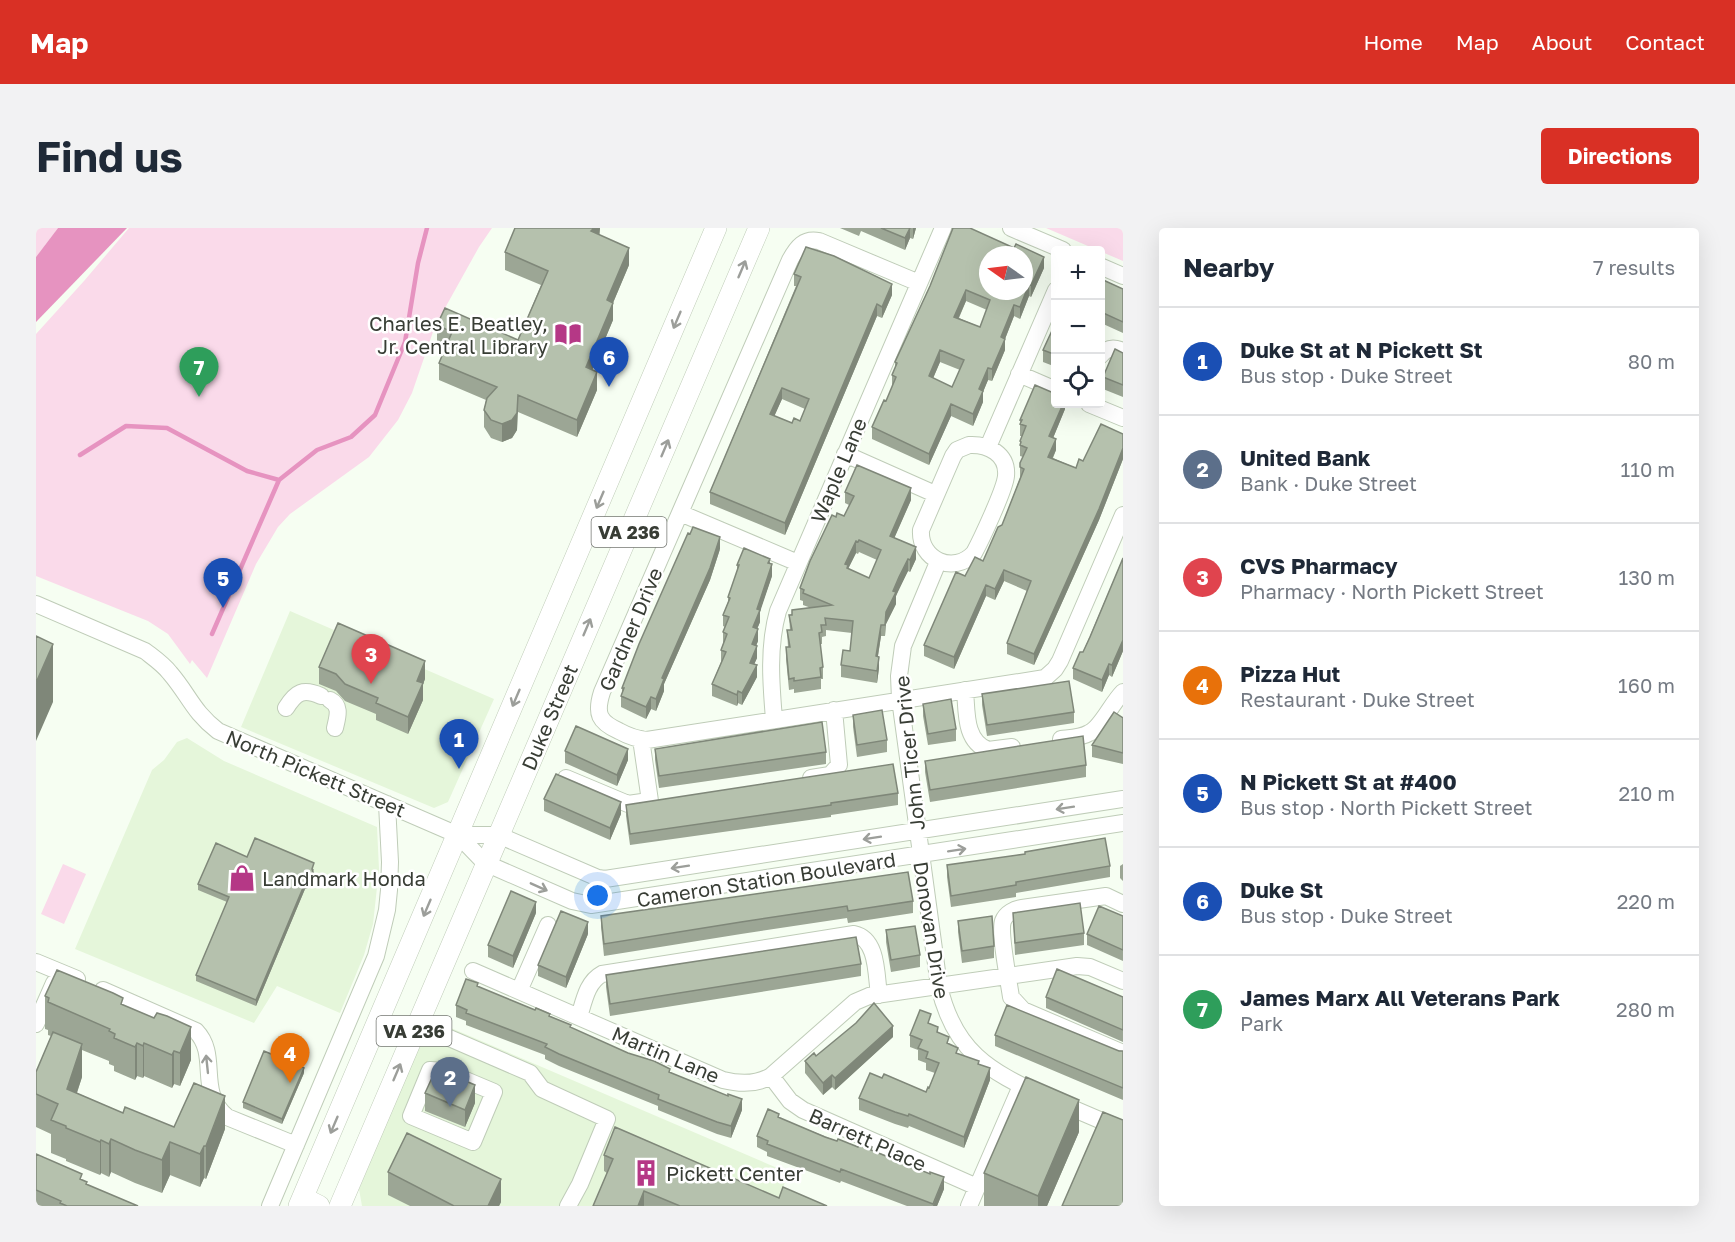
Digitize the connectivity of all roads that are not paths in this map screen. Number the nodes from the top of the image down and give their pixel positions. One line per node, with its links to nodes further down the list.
1 (716, 228): 39 (main road, Duke Street / VA 236, one-way to 39)
2 (759, 228): 40 (main road, Duke Street / VA 236, one-way to 2)
3 (943, 228): 8 (street, Waple Lane)
4 (1011, 228): 5 (street)
5 (1054, 246)
6 (1105, 268): 7 (street)
7 (1123, 276)
8 (919, 283): 17 (street, Waple Lane); 19 (street, Gardner Drive)
9 (1052, 300): 12 (street)
10 (1123, 351): 11 (street)
11 (1103, 354)
12 (1019, 374): 13 (street); 16 (street)
13 (1051, 388)
14 (1099, 408): 15 (street)
15 (1123, 418)
16 (988, 447): 18 (street); 21 (street)
17 (845, 454): 18 (street); 22 (street, Waple Lane)
18 (935, 494): 21 (street)
19 (680, 513): 22 (street); 31 (street, Gardner Drive)
20 (1123, 515): 24 (street, Gardner Drive)
21 (938, 562): 26 (street, John Ticer Drive)
22 (798, 563): 29 (street, Waple Lane)
23 (36, 604): 37 (street, North Pickett Street)
24 (965, 690): 26 (street, Gardner Drive); 33 (street)
25 (1123, 692): 32 (street)
26 (900, 699): 28 (street, Gardner Drive); 41 (street, John Ticer Drive)
27 (286, 708): 30 (street)
28 (834, 710): 29 (street, Gardner Drive); 35 (street)
29 (774, 719): 31 (street, Gardner Drive)
30 (335, 728)
31 (640, 739): 34 (street)
32 (1050, 741)
33 (1027, 745)
34 (566, 778)
35 (796, 780)
36 (1123, 799): 41 (street, Cameron Station Boulevard, one-way to 41)
37 (387, 804): 39 (street, North Pickett Street); 62 (street)
38 (1123, 823): 41 (street, Cameron Station Boulevard, one-way to 38)
39 (458, 835): 40 (street, Cameron Station Boulevard); 42 (street, Cameron Station Boulevard); 64 (main road, Duke Street / VA 236, one-way to 64)
40 (498, 835): 41 (street, Cameron Station Boulevard, one-way to 40); 42 (main road, Duke Street / VA 236)
41 (919, 844): 42 (street, Cameron Station Boulevard, one-way to 41); 50 (street, Donovan Drive)
42 (485, 863): 55 (main road, Duke Street / VA 236)
43 (1123, 904): 48 (street)
44 (548, 925): 51 (street)
45 (36, 962): 46 (street)
46 (59, 971): 54 (street); 62 (street, one-way to 46)
47 (473, 971): 51 (street, Martin Lane)
48 (1008, 976): 49 (street, Martin Lane); 50 (street, Martin Lane); 56 (street)
49 (1123, 981)
50 (939, 986): 52 (street, Martin Lane); 59 (street, Donovan Drive)
51 (519, 991): 53 (street, Martin Lane)
52 (879, 994): 53 (street); 57 (street, Martin Lane)
53 (579, 1017): 57 (street, Martin Lane)
54 (36, 1024)
55 (417, 1024): 66 (main road, Duke Street / VA 236, one-way to 55); 67 (street)
56 (1123, 1053)
57 (771, 1076): 63 (street, Barrett Place)
58 (441, 1082): 60 (street); 60 (street); 60 (street)
59 (1021, 1086): 61 (street, Donovan Drive); 63 (street)
60 (490, 1102)
61 (1123, 1130)
62 (296, 1145): 65 (street)
63 (977, 1187): 68 (street)
64 (307, 1203)
65 (270, 1206)
66 (340, 1206)
67 (568, 1206)
68 (969, 1206)

